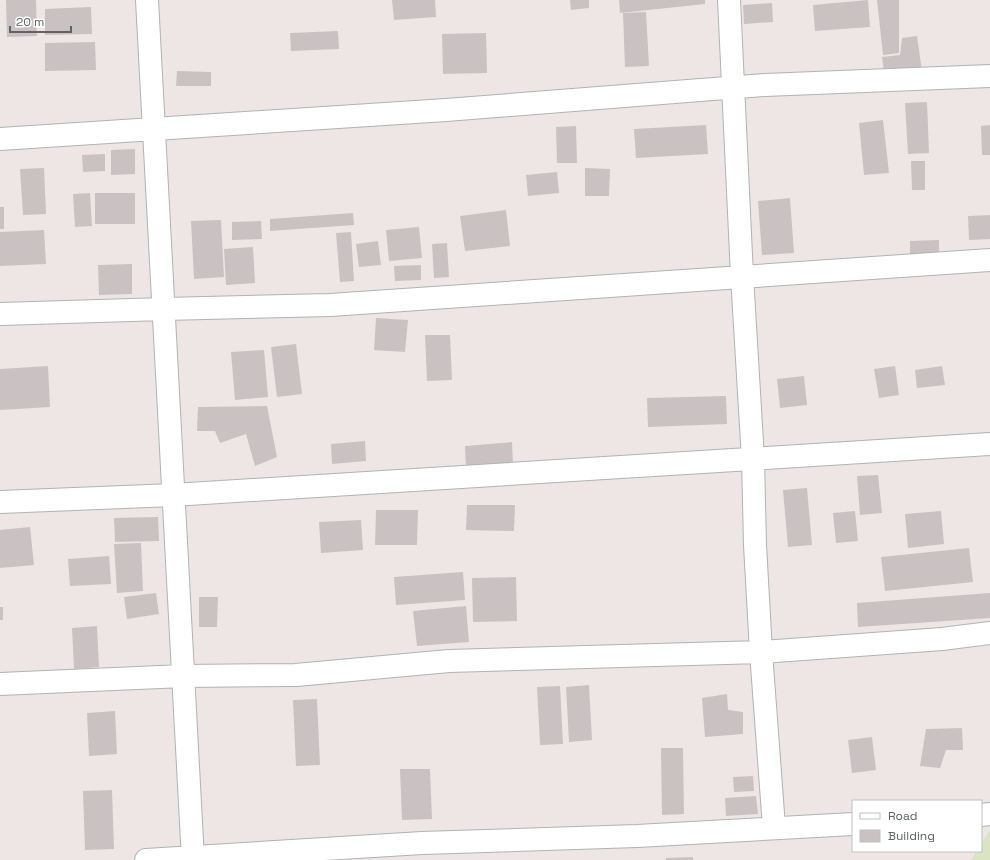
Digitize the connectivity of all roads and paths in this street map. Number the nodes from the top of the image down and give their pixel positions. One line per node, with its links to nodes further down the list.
1 (147, 0): 5 (street)
2 (729, 0): 4 (street)
3 (990, 76): 4 (street)
4 (734, 87): 5 (street); 8 (street)
5 (154, 129): 6 (street); 9 (street)
6 (0, 139)
7 (990, 260): 8 (street)
8 (742, 276): 9 (street); 12 (street)
9 (164, 308): 10 (street); 13 (street)
10 (0, 314)
11 (990, 444): 12 (street)
12 (753, 458): 13 (street); 16 (street)
13 (173, 495): 14 (street); 17 (street)
14 (0, 502)
15 (990, 633): 16 (street)
16 (762, 652): 17 (street); 20 (street)
17 (183, 676): 18 (street); 21 (street)
18 (0, 684)
19 (852, 824): 20 (street)
20 (774, 827): 21 (street)
21 (193, 858): 22 (street)
22 (146, 860)

